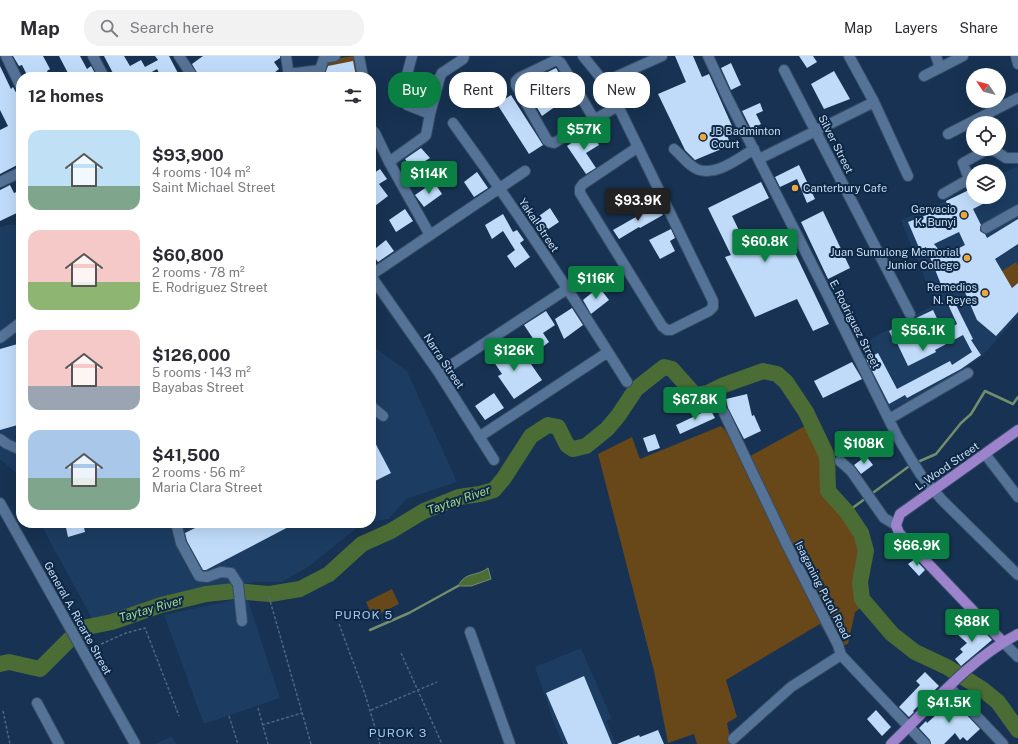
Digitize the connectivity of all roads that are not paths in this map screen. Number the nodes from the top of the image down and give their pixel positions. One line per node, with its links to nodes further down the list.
1 (6, 56): 26 (street)
2 (93, 56): 19 (street)
3 (179, 56): 20 (street)
4 (286, 56): 21 (street)
5 (335, 56): 22 (street)
6 (359, 56): 23 (street)
7 (412, 56): 32 (street)
8 (464, 56): 32 (street)
9 (582, 56): 24 (street)
10 (662, 56): 25 (street)
11 (708, 56): 40 (street, E. Rodriguez Street)
12 (849, 56): 29 (street)
13 (936, 56): 17 (street)
14 (964, 56): 17 (street)
15 (1016, 56): 16 (street)
16 (1018, 64)
17 (940, 68): 27 (street)
18 (784, 70): 35 (street, Silver Street)
19 (101, 72)
20 (190, 72)
21 (288, 72)
22 (309, 72)
23 (362, 72)
24 (596, 72)
25 (626, 72)
26 (16, 76)
27 (924, 76)
28 (1018, 98): 36 (street)
29 (874, 102): 35 (street); 46 (street)
30 (614, 108): 33 (street)
31 (619, 108): 38 (street)
32 (430, 114): 43 (street)
33 (594, 119): 33 (street)
34 (453, 123): 48 (street, Yakal Street)
35 (815, 130): 42 (street); 56 (street, Silver Street)
36 (948, 134)
37 (376, 135): 43 (street)
38 (638, 147): 38 (street)
39 (674, 149): 40 (street)
40 (754, 150): 42 (street, E. Rodriguez Street)
41 (1018, 158): 49 (street)
42 (759, 159): 66 (street, E. Rodriguez Street)
43 (389, 162): 52 (street)
44 (525, 172): 48 (street)
45 (16, 174): 47 (street)
46 (908, 176)
47 (0, 182)
48 (500, 188): 52 (street); 55 (street, Yakal Street)
49 (943, 194)
50 (1018, 210): 51 (street)
51 (986, 228)
52 (430, 235): 53 (street)
53 (376, 272)
54 (376, 282): 60 (street, Narra Street)
55 (567, 289): 59 (street, Yakal Street); 60 (street)
56 (910, 314)
57 (16, 326): 58 (street)
58 (0, 338)
59 (608, 352): 62 (street, Yakal Street); 68 (street)
60 (439, 373): 68 (street, Narra Street)
61 (968, 373): 66 (street)
62 (627, 382)
63 (376, 410): 65 (street)
64 (724, 413): 84 (street, Isaganing Putol Road)
65 (383, 416)
66 (889, 419): 74 (street, E. Rodriguez Street)
67 (1018, 430): 71 (main road, L. Wood Street)
68 (479, 437): 72 (street, Narra Street)
69 (0, 439): 70 (street)
70 (16, 448)
71 (984, 454): 74 (main road, L. Wood Street); 75 (street)
72 (494, 460)
73 (840, 461): 77 (street)
74 (934, 490): 77 (main road, L. Wood Street); 79 (street, E. Rodriguez Street)
75 (1018, 497)
76 (0, 503): 91 (street, General A. Ricarte Street)
77 (896, 525): 83 (main road)
78 (177, 528): 80 (street)
79 (1018, 575)
80 (242, 621)
81 (470, 632): 92 (street)
82 (1018, 634): 83 (main road)
83 (1003, 642): 85 (street); 86 (main road)
84 (841, 655): 88 (street); 89 (street, Isaganing Putol Road)
85 (1018, 657)
86 (952, 683): 88 (main road); 95 (street)
87 (37, 704): 90 (street)
88 (908, 727): 93 (main road); 94 (street)
89 (733, 738)
90 (59, 744)
91 (135, 744)
92 (510, 744)
93 (891, 744)
94 (925, 744)
95 (1002, 744)

